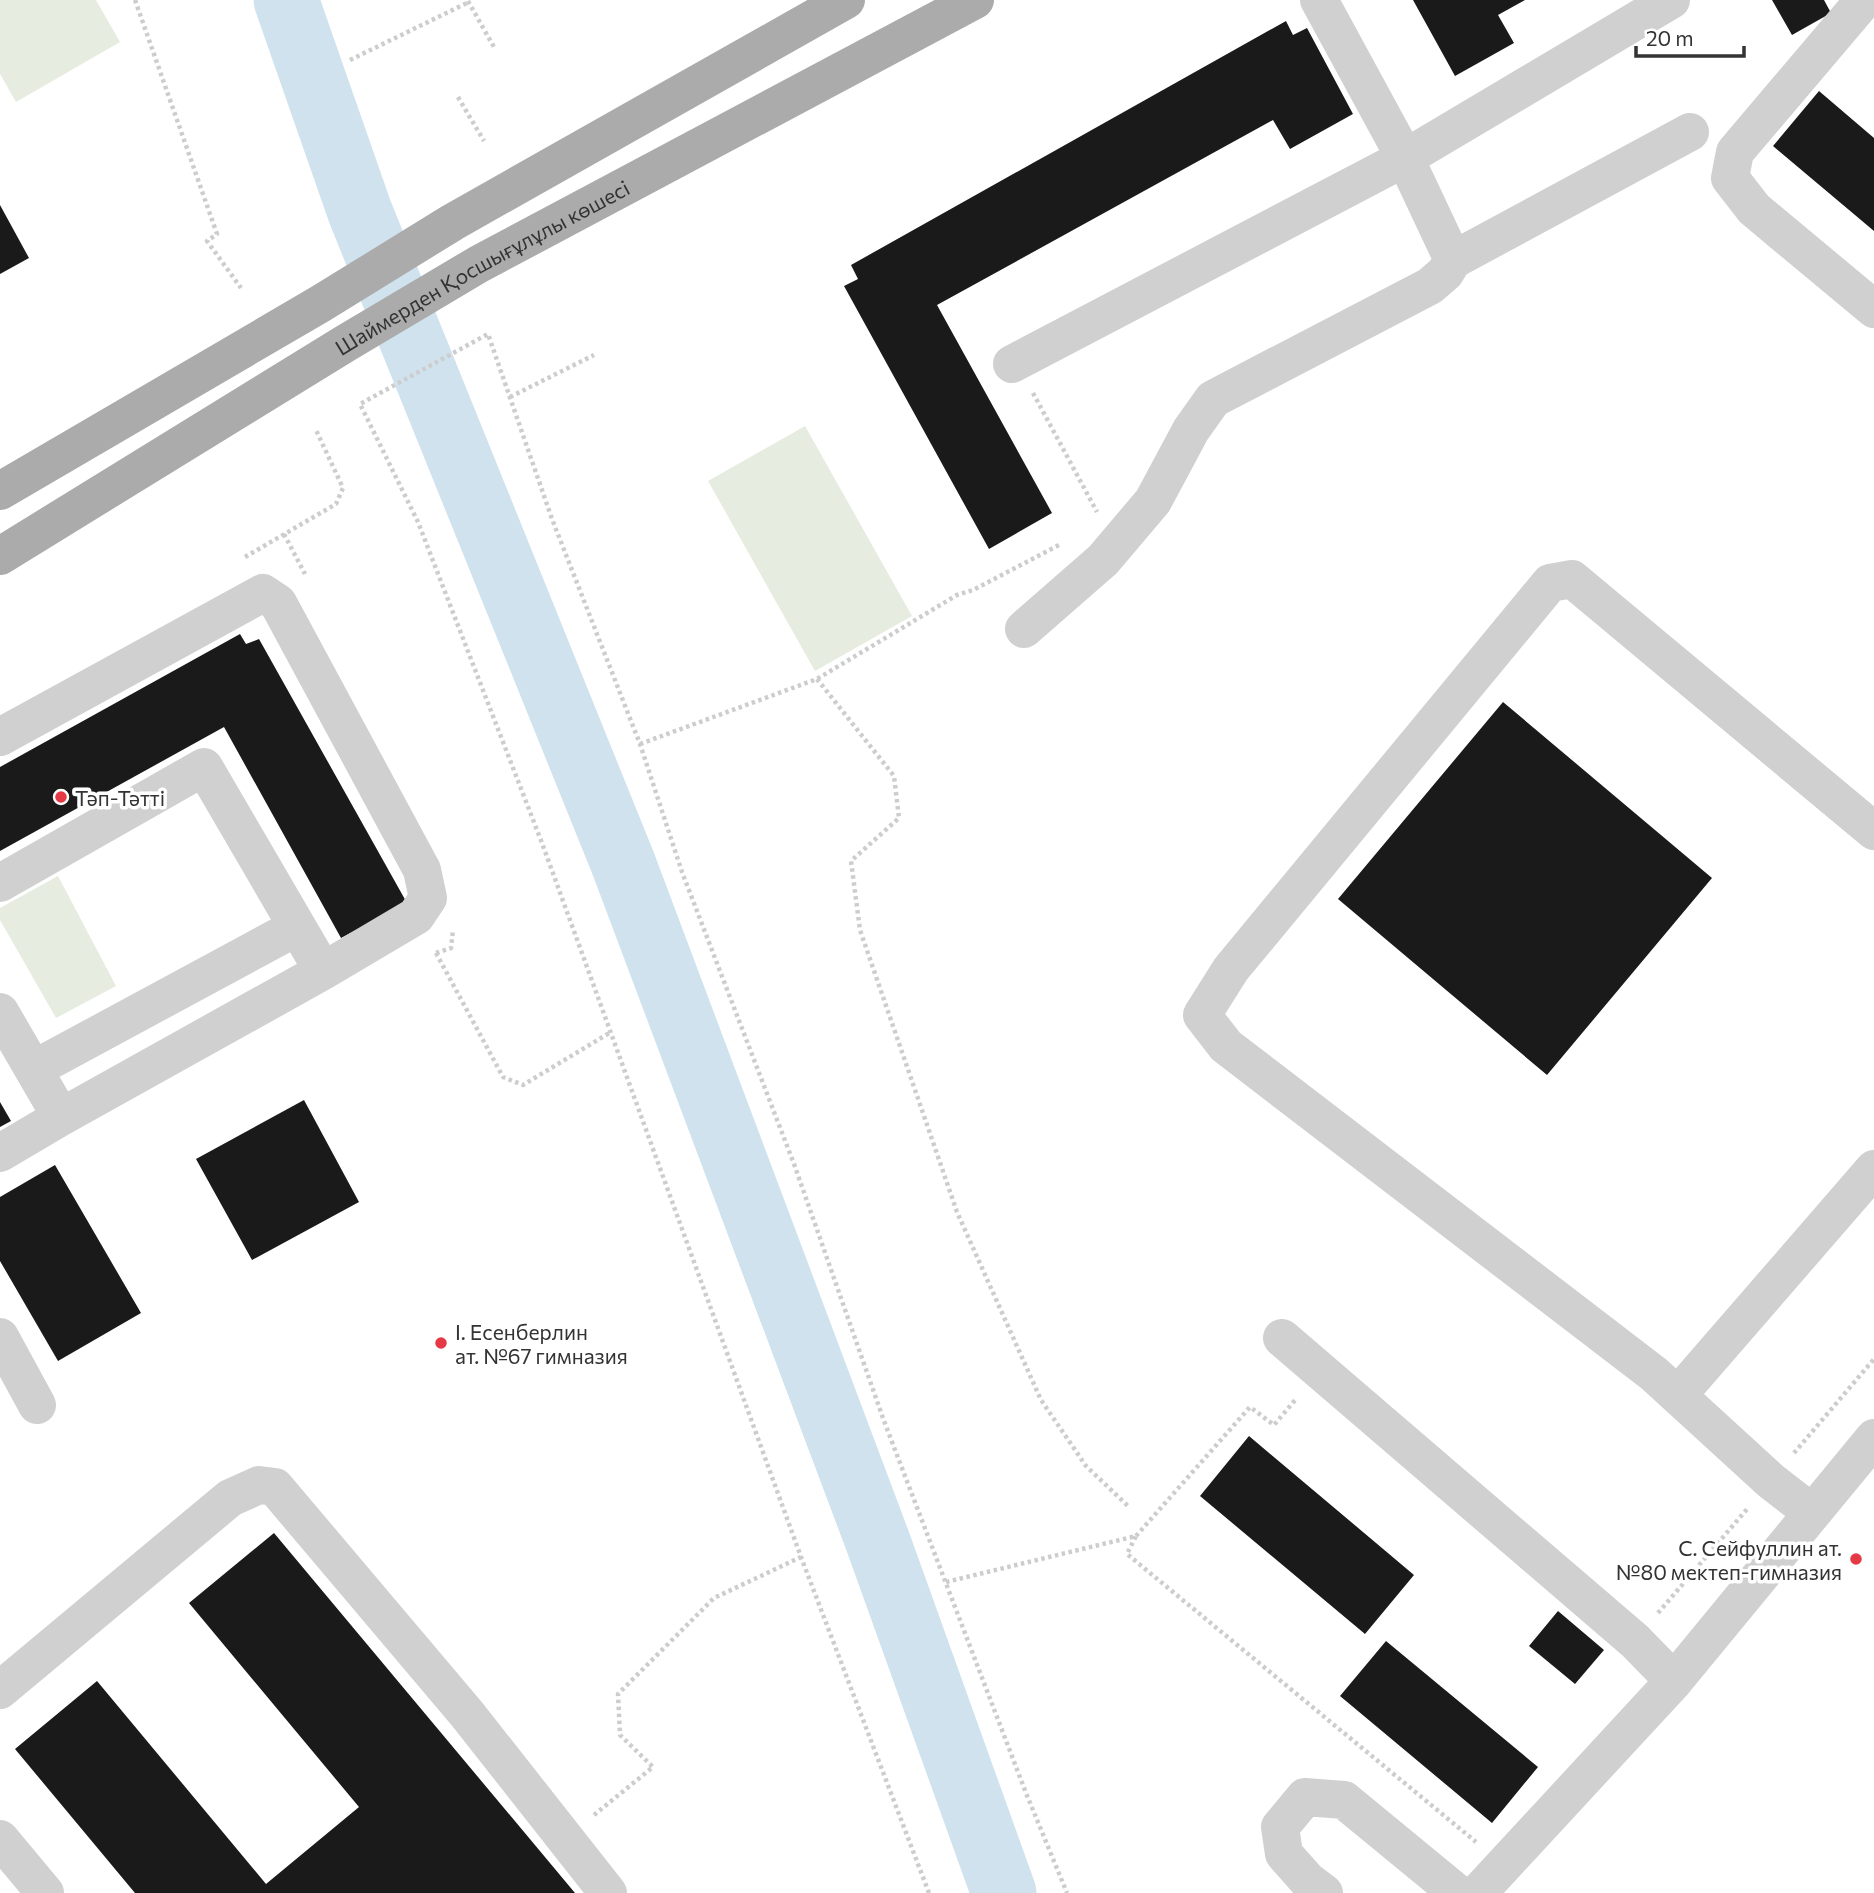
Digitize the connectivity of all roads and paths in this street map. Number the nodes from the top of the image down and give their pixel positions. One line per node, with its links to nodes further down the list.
1 (135, 0): 15 (path)
2 (846, 0): 21 (main road)
3 (975, 0): 24 (main road, Шаймерден Қосшығұлұлы көшесі)
4 (1319, 0): 13 (lane)
5 (1671, 0): 13 (lane)
6 (468, 1): 8 (path); 9 (path)
7 (1862, 10): 16 (lane)
8 (495, 49)
9 (350, 60)
10 (458, 97): 12 (path)
11 (1690, 132): 14 (lane)
12 (484, 141)
13 (1405, 158): 14 (lane); 18 (lane)
14 (1453, 260): 26 (lane)
15 (241, 288)
16 (1874, 309)
17 (594, 355): 19 (path)
18 (1015, 363): 22 (path)
19 (510, 397): 29 (path); 36 (path)
20 (316, 430): 25 (path)
21 (0, 491)
22 (1102, 522)
23 (1067, 541): 27 (path)
24 (0, 556)
25 (237, 562)
26 (1024, 629)
27 (817, 679): 29 (path); 47 (path)
28 (0, 737): 34 (lane)
29 (640, 744): 51 (path)
30 (1874, 831): 44 (lane)
31 (0, 883): 32 (lane)
32 (297, 928): 34 (lane); 37 (lane)
33 (428, 955): 36 (path)
34 (323, 971): 38 (lane)
35 (0, 1012): 37 (lane)
36 (611, 1032): 50 (path)
37 (33, 1069): 38 (lane)
38 (61, 1118): 39 (lane)
39 (0, 1153)
40 (1874, 1169): 44 (lane)
41 (0, 1337): 45 (lane)
42 (1282, 1338): 43 (lane)
43 (1320, 1370): 49 (path); 52 (lane)
44 (1678, 1395): 48 (lane)
45 (37, 1405)
46 (1874, 1437): 48 (lane)
47 (1129, 1507)
48 (1811, 1512): 52 (lane)
49 (1136, 1536): 51 (path); 56 (path)
50 (801, 1557): 54 (path); 59 (path)
51 (946, 1583): 60 (path)
52 (1674, 1681): 56 (lane)
53 (0, 1690): 58 (lane)
54 (584, 1824)
55 (0, 1839): 57 (lane)
56 (1504, 1865): 63 (lane)
57 (45, 1893)
58 (608, 1893)
59 (929, 1893)
60 (1067, 1893)
61 (1324, 1893): 62 (lane)
62 (1457, 1893)
63 (1478, 1893)

